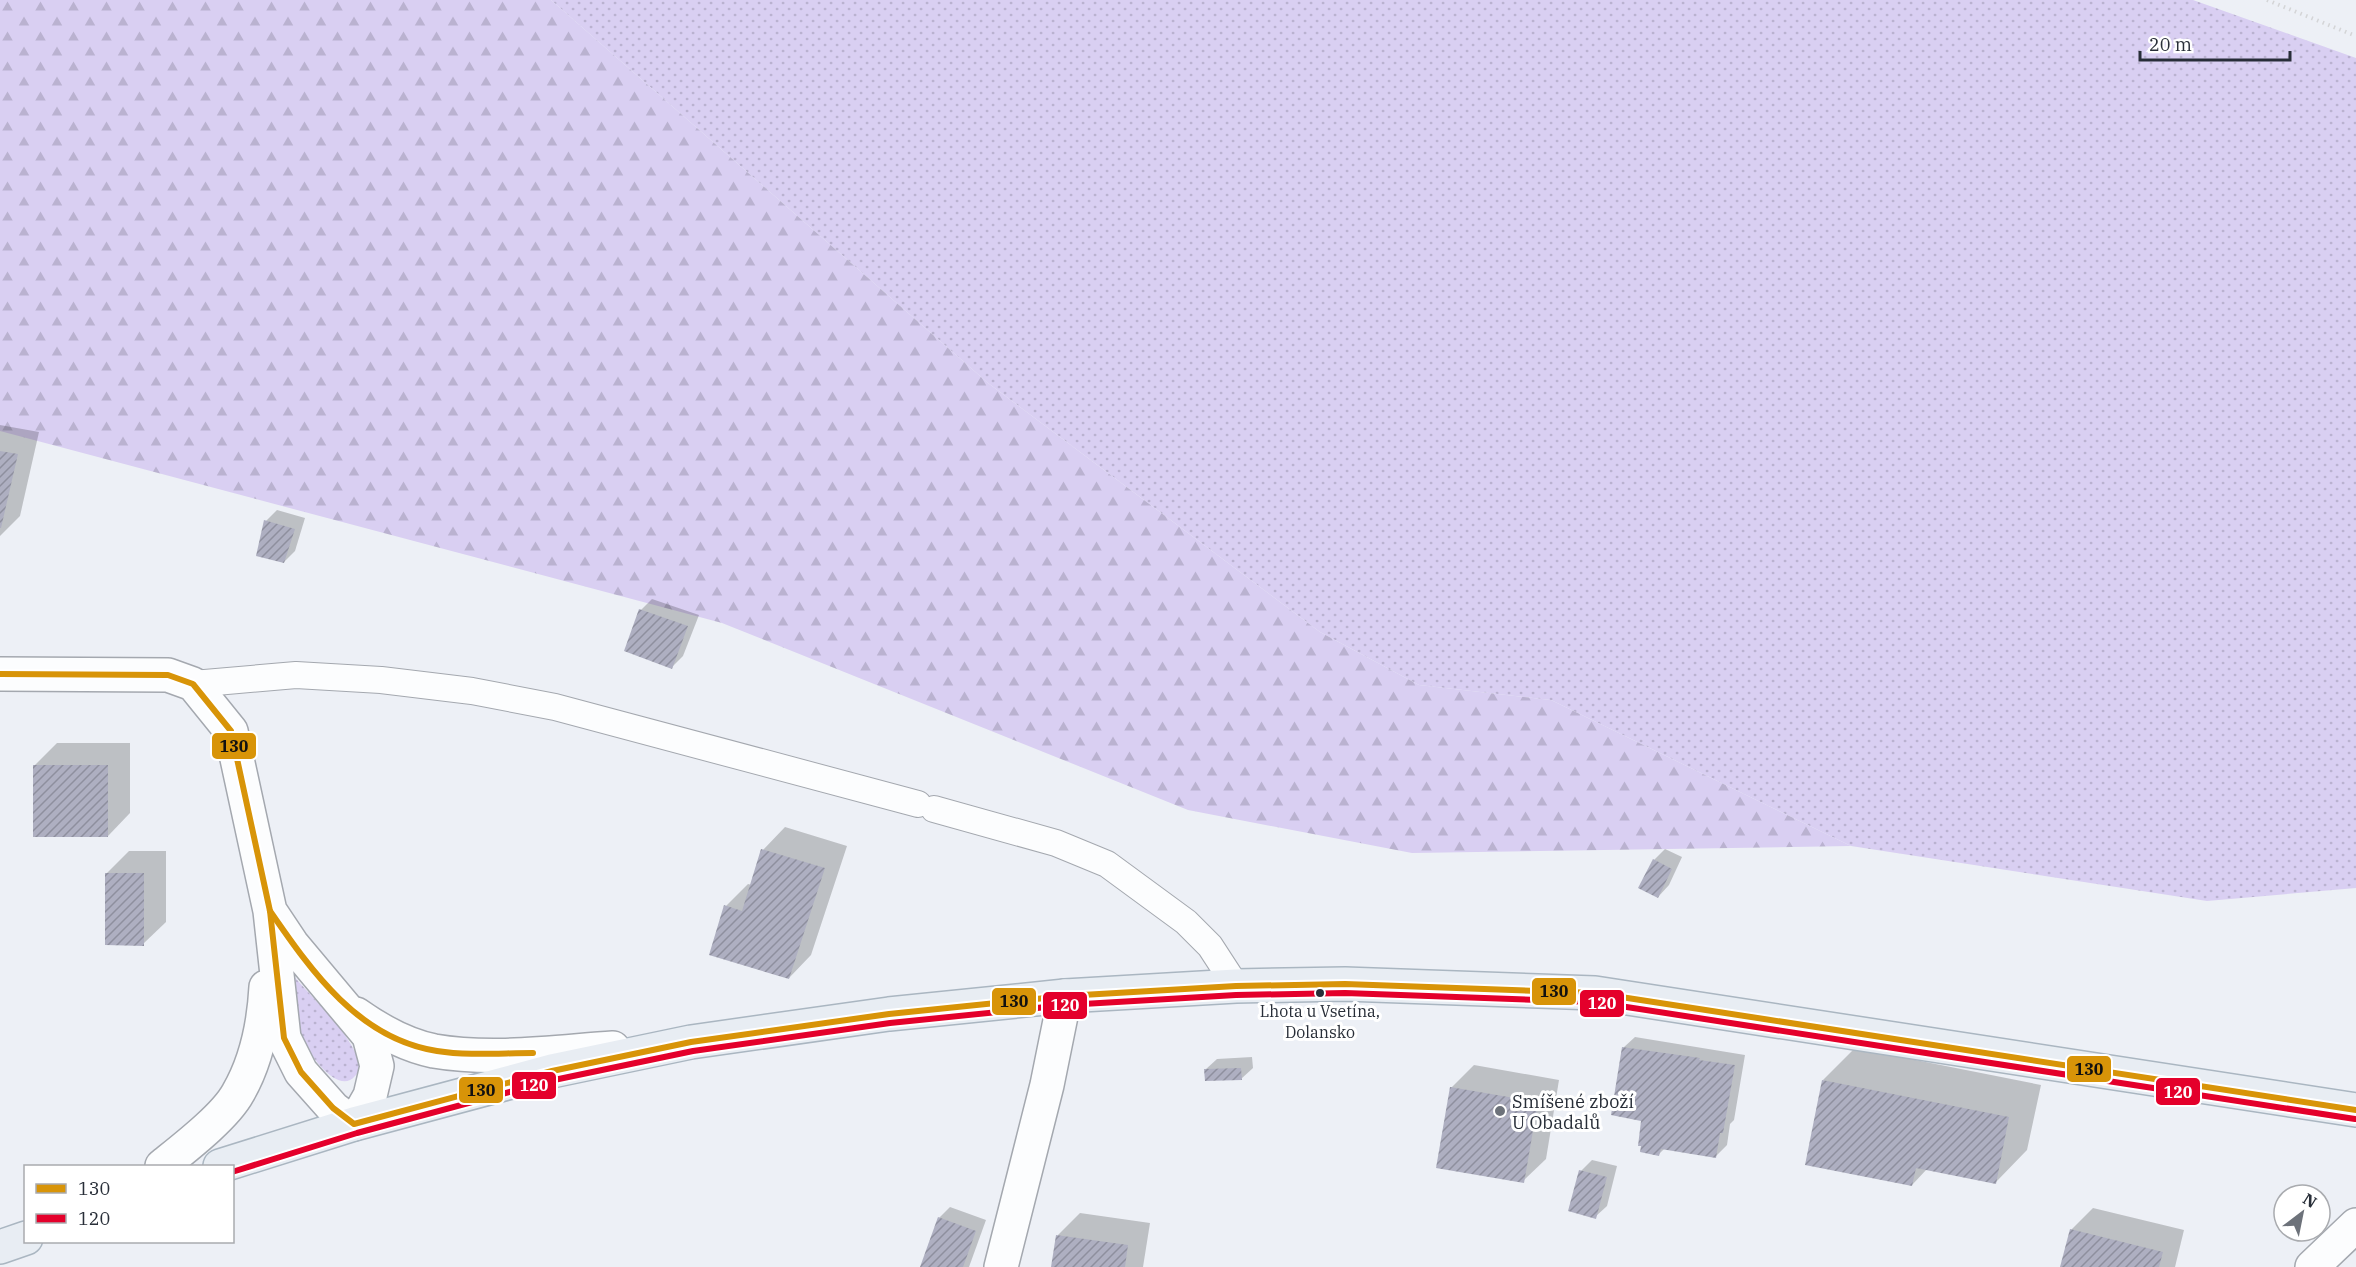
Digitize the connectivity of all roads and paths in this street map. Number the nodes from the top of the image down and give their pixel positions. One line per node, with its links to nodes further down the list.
1 (2267, 0): 2 (path)
2 (2356, 36)
3 (0, 674): 4 (street)
4 (193, 684): 5 (street); 6 (lane)
5 (270, 911): 8 (street); 11 (street); 12 (street)
6 (1236, 986): 7 (main road); 10 (main road)
7 (1065, 996): 9 (main road); 17 (street)
8 (349, 1010): 9 (street); 11 (street)
9 (692, 1042): 11 (main road)
10 (2356, 1110)
11 (354, 1124): 13 (main road)
12 (164, 1165)
13 (226, 1165)
14 (2356, 1225): 18 (street)
15 (24, 1239): 16 (main road)
16 (0, 1248)
17 (1001, 1267)
18 (2312, 1267)

